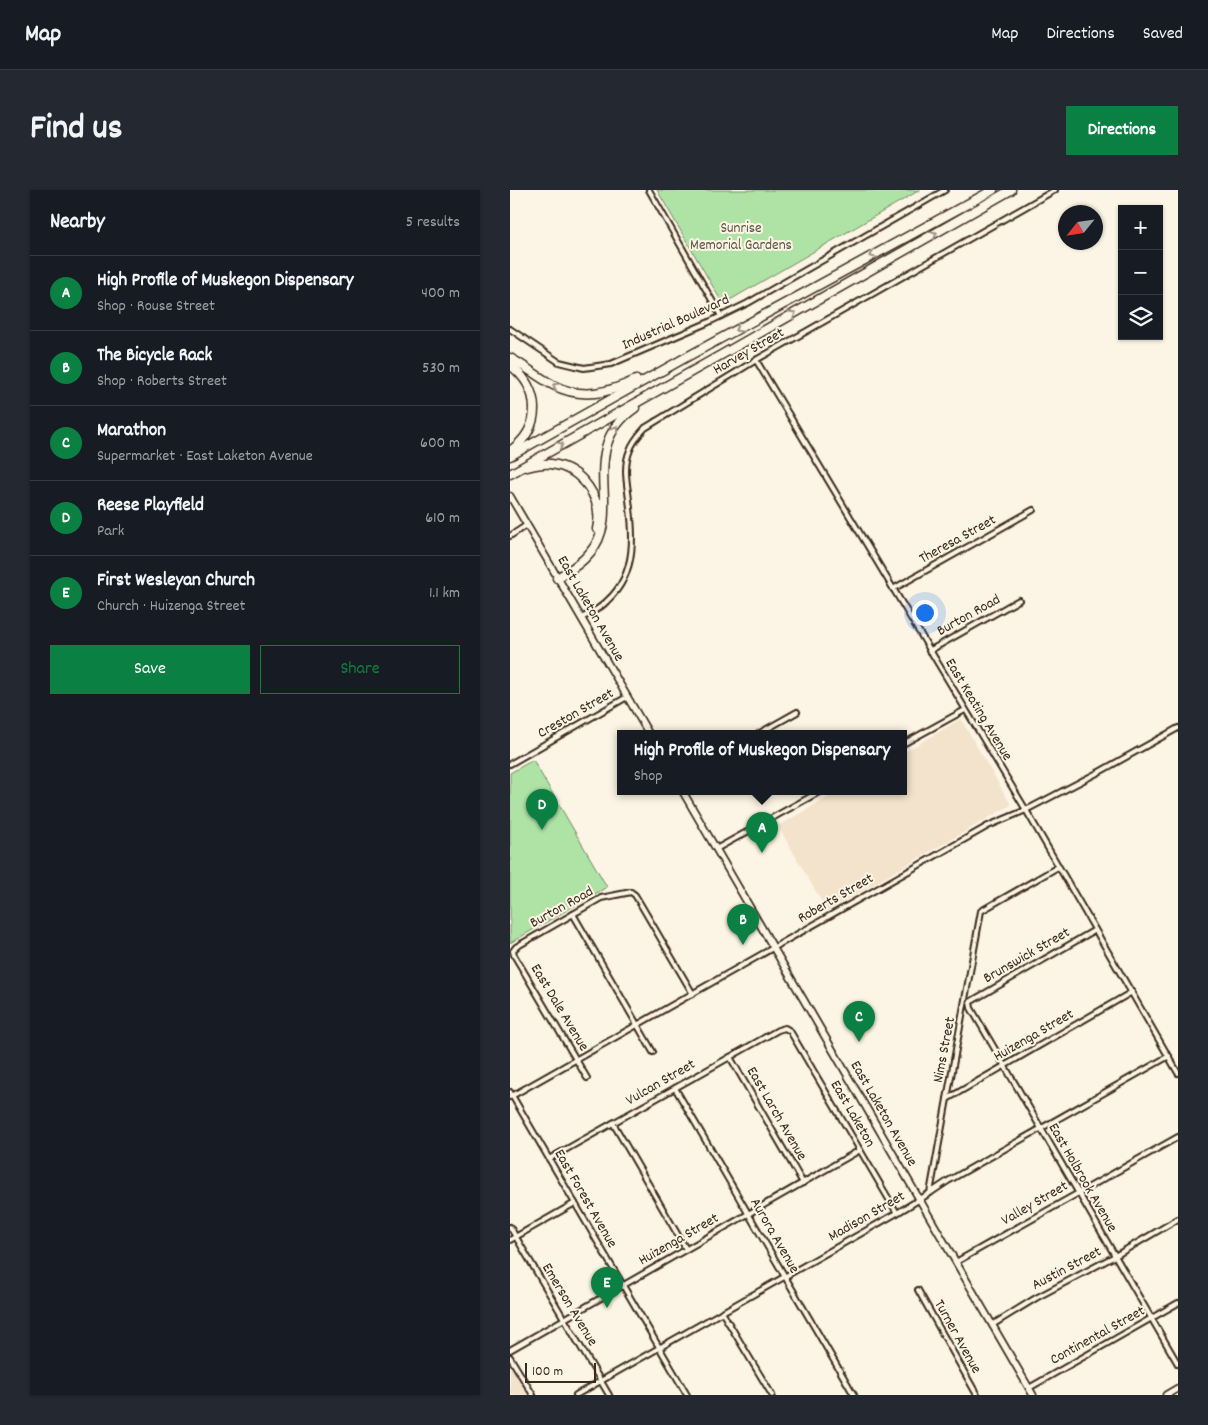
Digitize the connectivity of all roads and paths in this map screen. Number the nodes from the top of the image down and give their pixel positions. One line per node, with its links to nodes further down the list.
1 (649, 190): 6 (street)
2 (945, 190): 6 (street, Industrial Boulevard)
3 (993, 190): 9 (highway, one-way to 9)
4 (1010, 190): 12 (highway, one-way to 4)
5 (1055, 190): 10 (street, Harvey Street)
6 (721, 316): 7 (street, Industrial Boulevard)
7 (510, 329)
8 (510, 358): 9 (highway, one-way to 8)
9 (683, 359): 14 (highway)
10 (756, 360): 21 (street, East Keating Avenue); 23 (street, Harvey Street)
11 (510, 365): 13 (highway)
12 (663, 388): 15 (highway, one-way to 12); 20 (highway, one-way to 12)
13 (510, 451)
14 (510, 456)
15 (514, 471): 20 (highway)
16 (510, 496): 18 (main road, East Laketon Avenue)
17 (1033, 510): 21 (street, Theresa Street)
18 (527, 525): 19 (street); 20 (main road, East Laketon Avenue)
19 (510, 536)
20 (557, 578): 23 (main road, East Laketon Avenue)
21 (893, 589): 24 (street, East Keating Avenue)
22 (1019, 600): 24 (street, Burton Road)
23 (582, 618): 25 (main road, East Laketon Avenue)
24 (929, 651): 26 (street, East Keating Avenue)
25 (627, 698): 29 (main road, East Laketon Avenue); 32 (street, Creston Street)
26 (965, 710): 31 (street); 35 (street, East Keating Avenue)
27 (797, 712): 30 (street)
28 (1178, 728): 35 (street, Roberts Street)
29 (647, 730)
30 (765, 730)
31 (907, 742)
32 (510, 764)
33 (685, 795): 36 (main road, East Laketon Avenue)
34 (814, 795): 36 (street)
35 (1026, 810): 37 (street, East Keating Avenue); 40 (street, Roberts Street)
36 (716, 849): 40 (main road, East Laketon Avenue)
37 (1058, 868): 39 (street, East Keating Avenue); 56 (street, Nims Street)
38 (573, 914): 41 (street, Burton Road); 43 (street, Burton Road); 45 (street)
39 (1095, 930): 42 (street, East Keating Avenue); 44 (street, Brunswick Street)
40 (773, 948): 43 (street, Roberts Street); 65 (main road, East Laketon Avenue)
41 (514, 949): 50 (street, East Dale Avenue)
42 (1132, 992): 48 (street, East Keating Avenue); 51 (street, Huizenga Street)
43 (693, 994): 45 (street, Roberts Street)
44 (970, 1002): 51 (street, East Holbrook Avenue)
45 (638, 1025): 47 (street); 50 (street, Roberts Street)
46 (786, 1028): 49 (street, Vulcan Street); 60 (street, East Laketon)
47 (653, 1052)
48 (1168, 1056): 52 (street, East Keating Avenue); 58 (street, Madison Street)
49 (730, 1057): 54 (street, Vulcan Street); 62 (street, East Larch Avenue)
50 (576, 1060): 53 (street, East Dale Avenue); 55 (street, Roberts Street)
51 (1005, 1066): 56 (street, Huizenga Street); 58 (street, East Holbrook Avenue)
52 (1178, 1073)
53 (587, 1078)
54 (675, 1088): 57 (street, Vulcan Street); 68 (street, Aurora Avenue)
55 (511, 1095): 61 (street, East Forest Avenue)
56 (947, 1099): 63 (street, Nims Street)
57 (613, 1123): 61 (street, Vulcan Street); 73 (street)
58 (1041, 1130): 63 (street, Madison Street); 64 (street, East Holbrook Avenue)
59 (1178, 1137): 64 (street, Valley Street)
60 (860, 1150): 62 (street, Huizenga Street); 67 (street, East Laketon)
61 (549, 1159): 66 (street, East Forest Avenue)
62 (803, 1182): 68 (street, Huizenga Street)
63 (930, 1193): 65 (street, Madison Street)
64 (1078, 1193): 74 (street, East Holbrook Avenue); 75 (street, Valley Street)
65 (919, 1200): 67 (street, Madison Street); 75 (main road, East Laketon Avenue)
66 (575, 1203): 71 (street); 77 (street, East Forest Avenue)
67 (897, 1213): 76 (street, Madison Street)
68 (748, 1214): 73 (street, Huizenga Street); 76 (street, Aurora Avenue)
69 (1178, 1219): 74 (street, Austin Street)
70 (510, 1227): 71 (street, Emerson Avenue)
71 (516, 1237): 72 (street); 81 (street, Emerson Avenue)
72 (510, 1240)
73 (686, 1249): 77 (street, Huizenga Street)
74 (1115, 1256): 82 (street, East Holbrook Avenue); 83 (street, Austin Street)
75 (956, 1262): 83 (main road, East Laketon Avenue)
76 (785, 1276): 80 (street, Madison Street); 96 (street, Aurora Avenue)
77 (623, 1285): 81 (street, Huizenga Street); 84 (street, East Forest Avenue)
78 (918, 1290): 97 (street, Turner Avenue)
79 (1178, 1304): 82 (street, Continental Street)
80 (722, 1312): 84 (street, Madison Street); 95 (street)
81 (564, 1319): 85 (street, Huizenga Street); 88 (street, Emerson Avenue)
82 (1152, 1319): 87 (street, East Holbrook Avenue); 89 (street, Continental Street)
83 (992, 1325): 89 (main road, East Laketon Avenue)
84 (659, 1348): 88 (street, Madison Street); 94 (street, East Forest Avenue)
85 (510, 1350)
86 (510, 1356): 91 (street)
87 (1178, 1364)
88 (601, 1381): 92 (street, Madison Street); 93 (street, Emerson Avenue)
89 (1029, 1388): 98 (main road, East Laketon Avenue)
90 (1178, 1388): 99 (main road)
91 (533, 1395)
92 (576, 1395)
93 (609, 1395)
94 (687, 1395)
95 (772, 1395)
96 (854, 1395)
97 (977, 1395)
98 (1034, 1395)
99 (1166, 1395)

